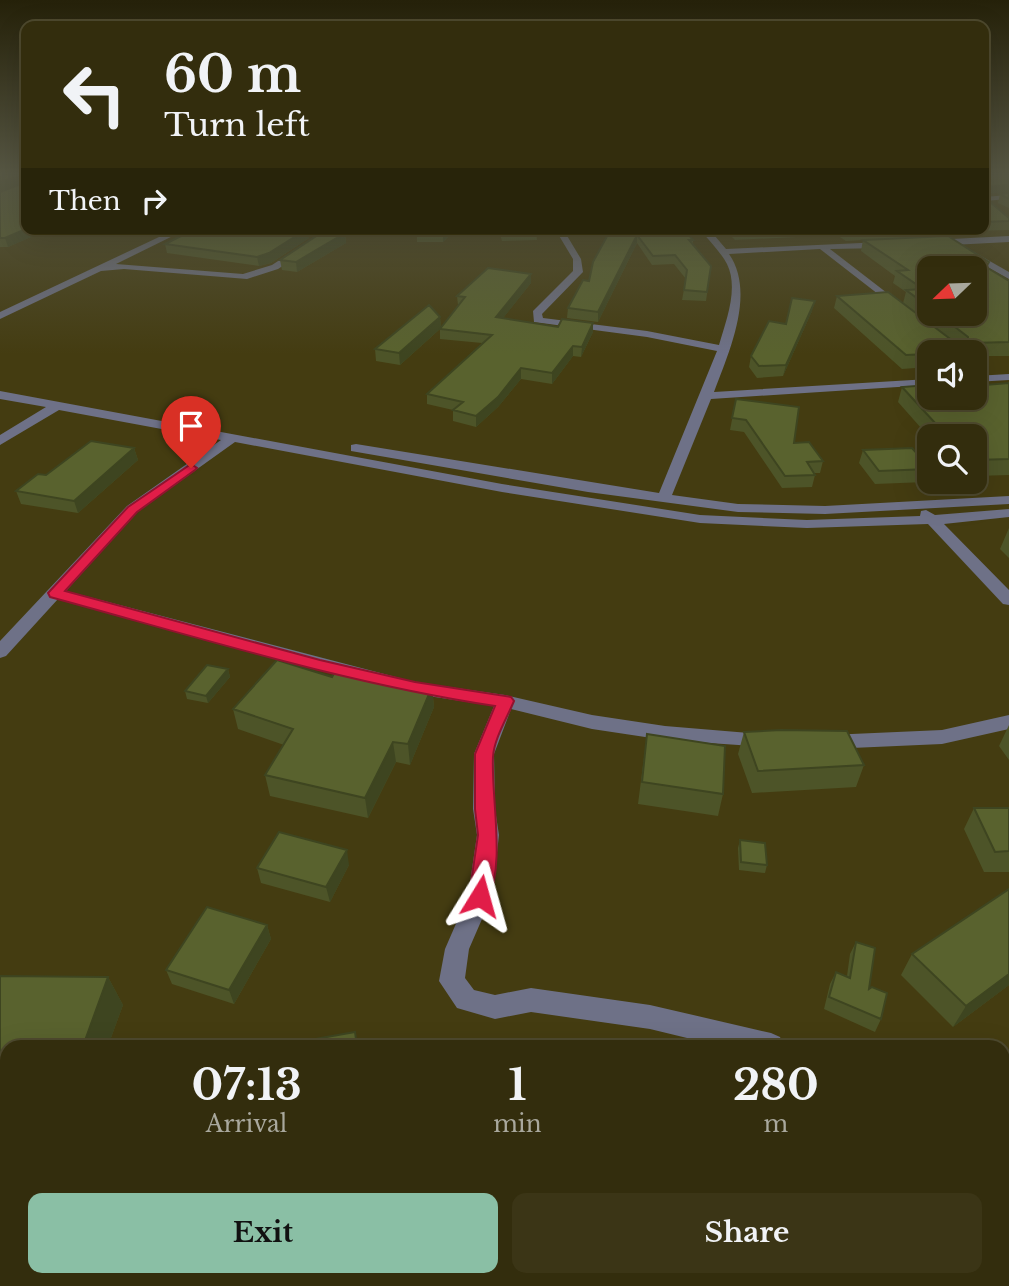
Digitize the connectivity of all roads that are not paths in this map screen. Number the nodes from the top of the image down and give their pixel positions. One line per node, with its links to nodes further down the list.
1 (170, 235): 11 (street)
2 (323, 235): 11 (street)
3 (562, 235): 15 (street)
4 (709, 235): 10 (street)
5 (1009, 239): 6 (street)
6 (949, 242): 7 (street); 12 (street)
7 (924, 243)
8 (899, 245): 9 (street)
9 (823, 248): 10 (street); 13 (street)
10 (723, 252): 15 (street)
11 (98, 269): 14 (street)
12 (1009, 276)
13 (906, 313)
14 (0, 316)
15 (722, 349): 23 (street)
16 (987, 375): 19 (street)
17 (1009, 377): 19 (street)
18 (987, 378): 19 (street)
19 (991, 378)
20 (917, 383): 23 (street)
21 (0, 386): 27 (street)
22 (0, 395): 24 (street)
23 (706, 396): 27 (street)
24 (58, 405): 25 (street); 26 (street)
25 (234, 437): 31 (street); 32 (street)
26 (0, 441)
27 (664, 498): 29 (street)
28 (1009, 500): 29 (street)
29 (919, 507): 31 (street)
30 (1009, 513): 31 (street)
31 (931, 519): 33 (street)
32 (55, 593): 34 (street); 35 (street)
33 (1009, 600)
34 (0, 652)
35 (505, 701): 37 (street); 39 (street)
36 (1009, 722): 38 (street)
37 (784, 742)
38 (810, 742)
39 (746, 1040)

